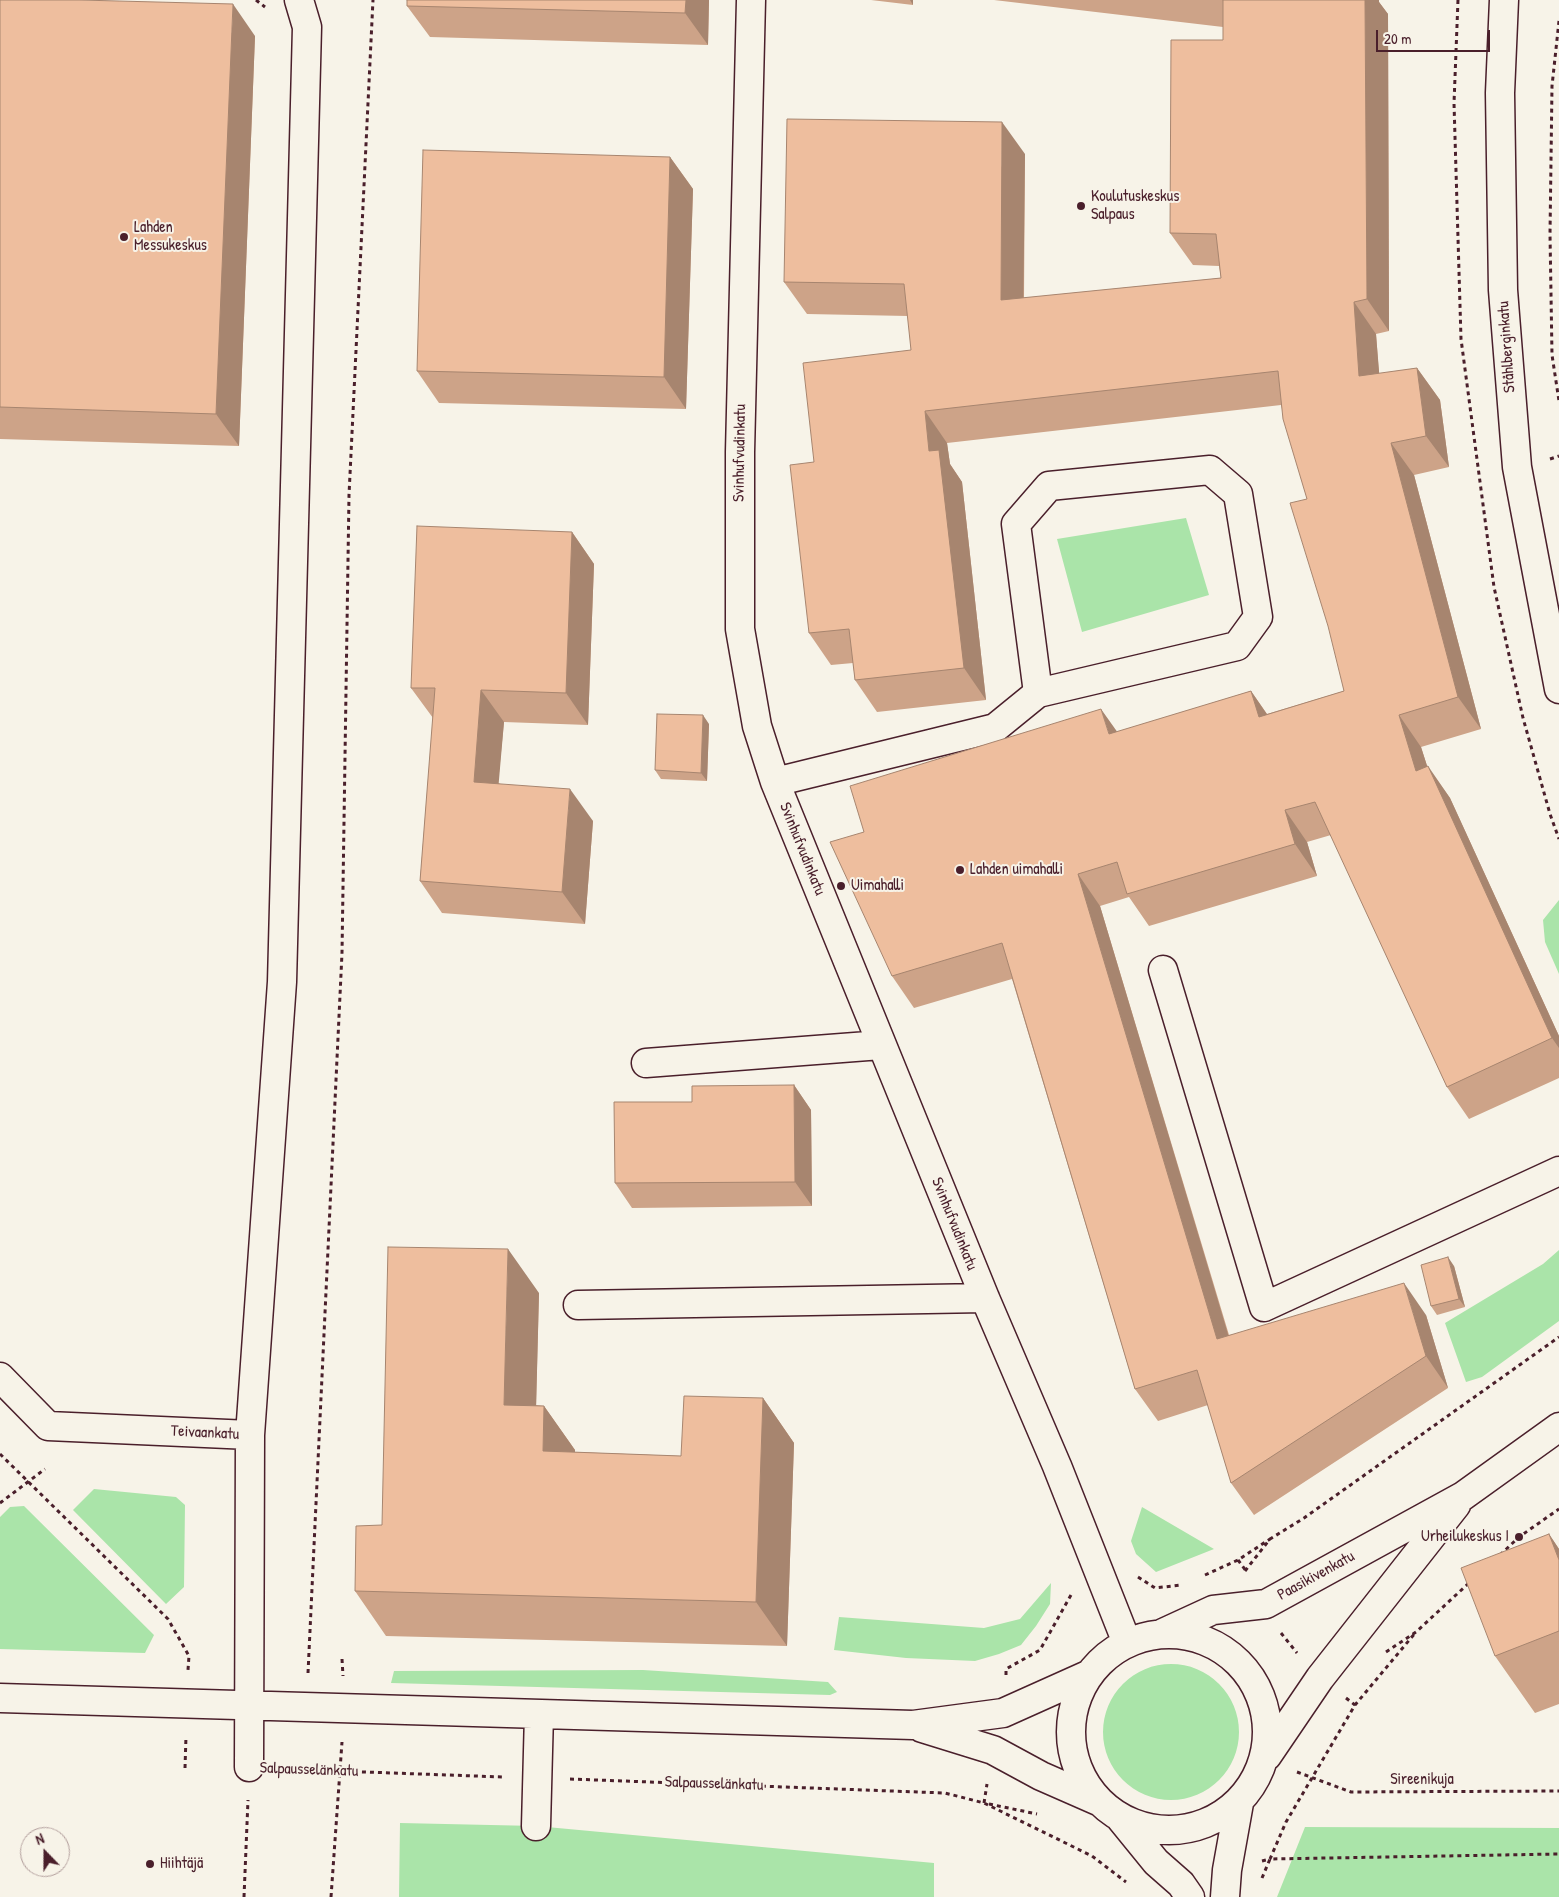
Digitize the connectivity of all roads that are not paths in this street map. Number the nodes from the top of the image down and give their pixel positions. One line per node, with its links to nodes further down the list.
1 (299, 0): 15 (street)
2 (751, 0): 6 (street, Svinhufvudinkatu)
3 (1504, 0): 4 (street, Ståhlberginkatu)
4 (1559, 689)
5 (1038, 693): 5 (street); 6 (street)
6 (775, 782): 8 (street, Svinhufvudinkatu)
7 (1163, 970): 10 (street)
8 (881, 1045): 9 (street); 11 (street, Svinhufvudinkatu)
9 (646, 1063)
10 (1559, 1171)
11 (984, 1298): 12 (street); 18 (street, Svinhufvudinkatu)
12 (578, 1305)
13 (0, 1377): 15 (street, Teivaankatu)
14 (1559, 1427): 16 (street, Paasikivenkatu)
15 (250, 1435): 21 (street, Teivaankatu)
16 (1463, 1496): 17 (street, Paasikivenkatu); 24 (street, Paasikivenkatu)
17 (1162, 1634): 18 (street); 24 (street)
18 (1127, 1643): 19 (street)
19 (1090, 1674): 23 (street); 26 (street)
20 (0, 1698): 21 (street)
21 (250, 1706): 22 (street); 25 (street, Teivaankatu)
22 (539, 1714): 23 (street); 29 (street)
23 (913, 1725): 26 (street)
24 (1265, 1759): 27 (street)
25 (249, 1767)
26 (1099, 1802): 28 (street)
27 (1238, 1803): 28 (street); 31 (street)
28 (1120, 1818): 30 (street)
29 (536, 1826)
30 (1190, 1897)
31 (1224, 1897)

